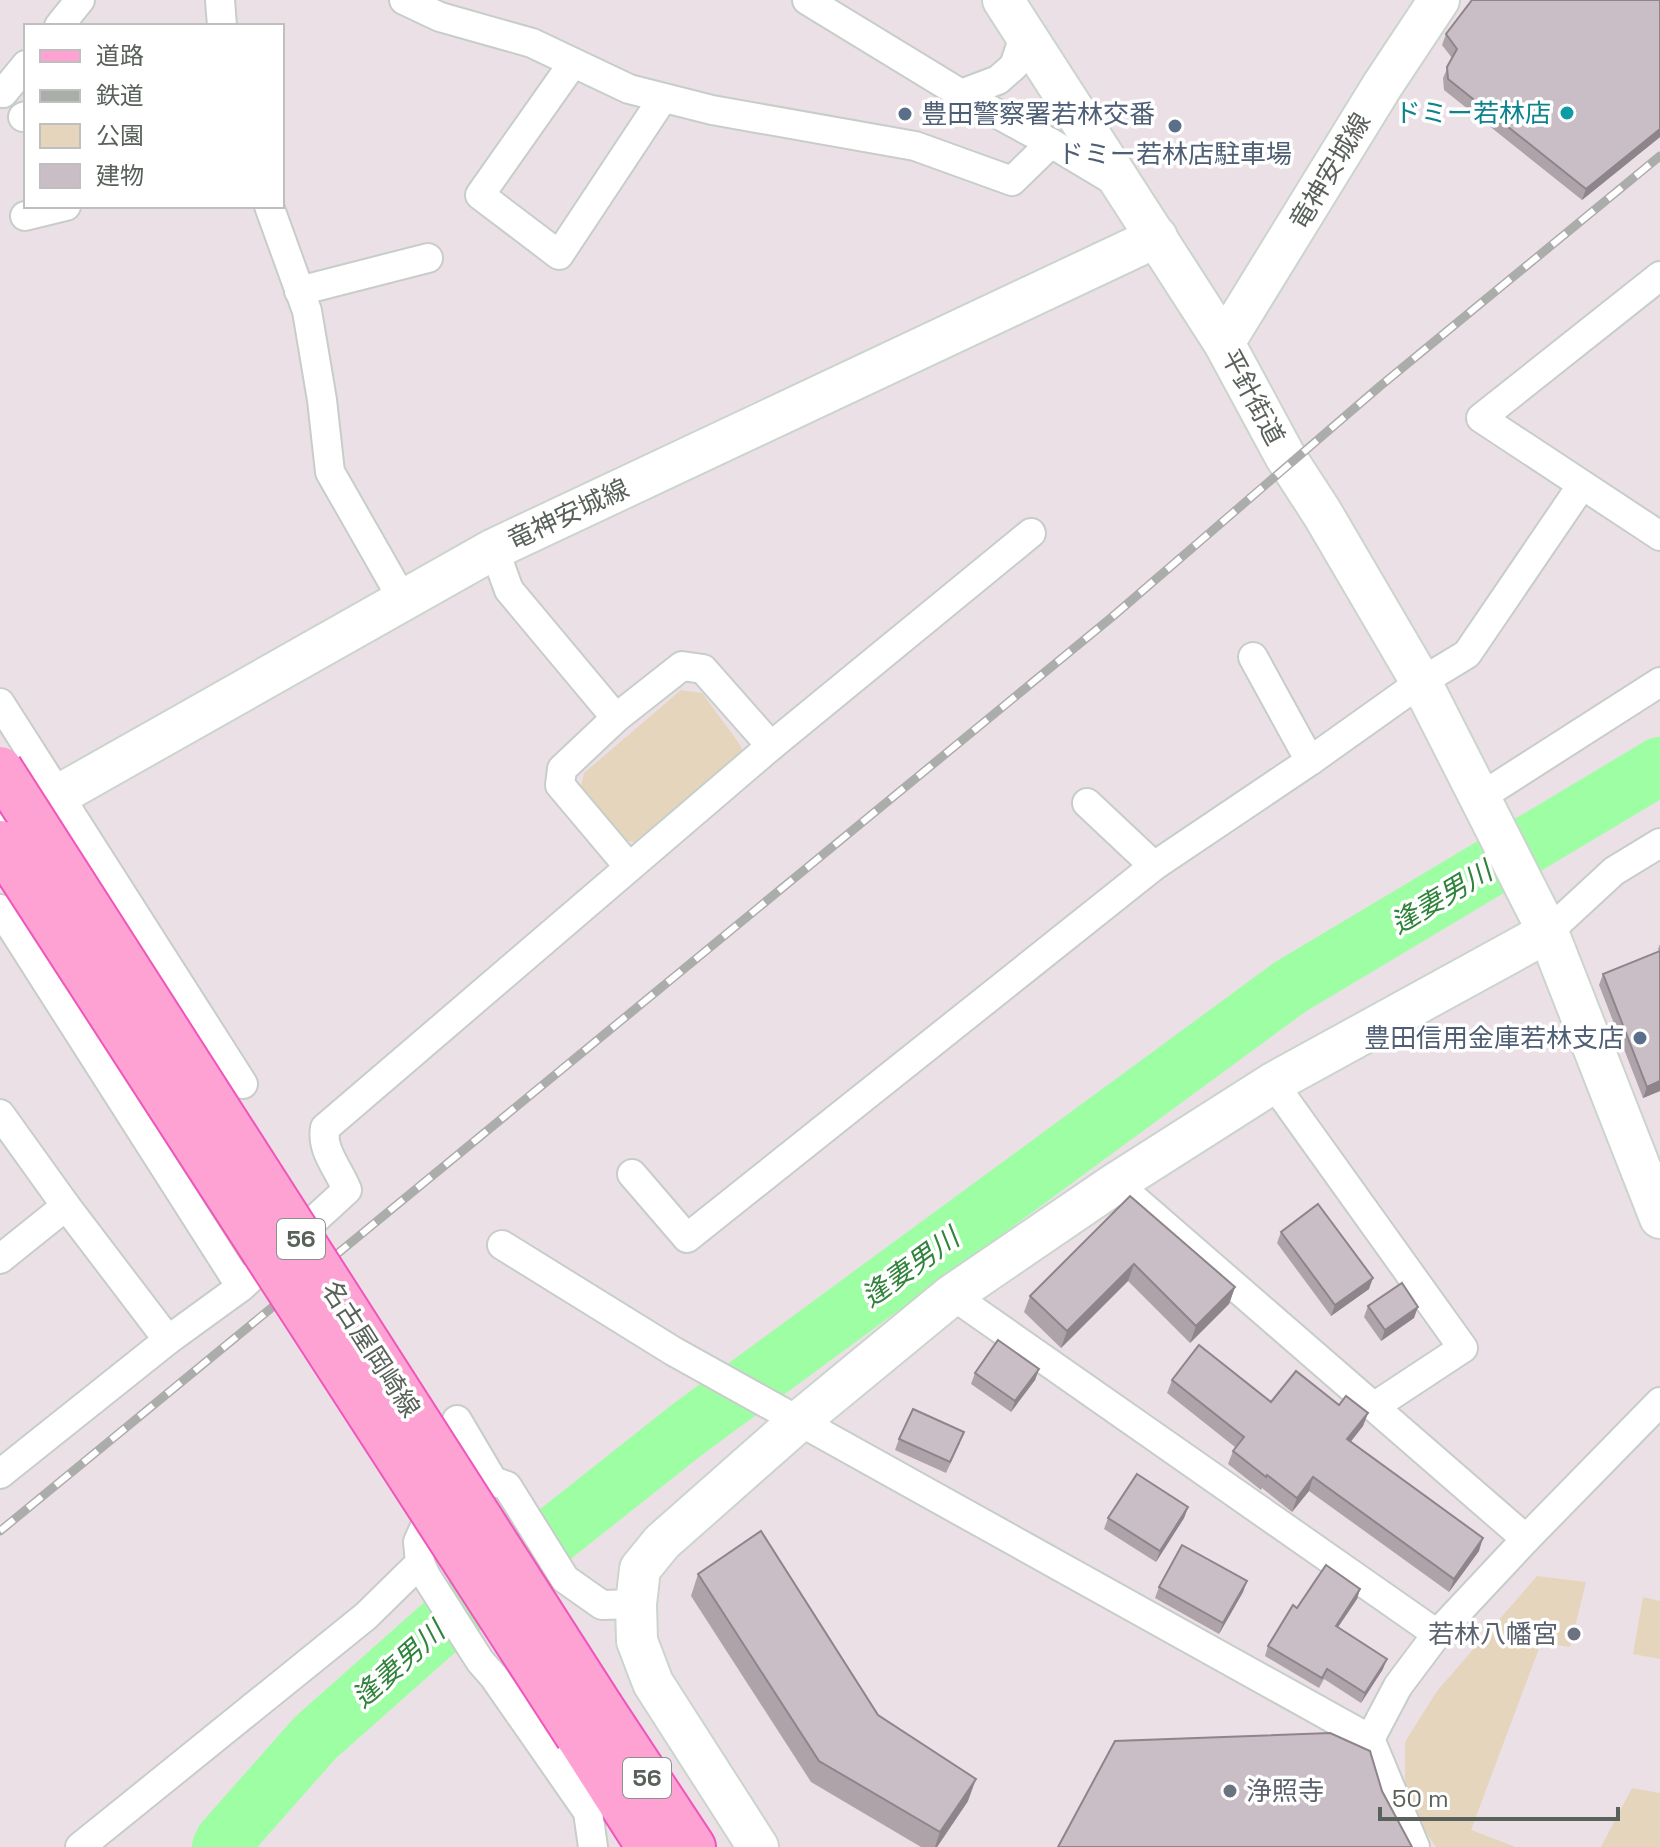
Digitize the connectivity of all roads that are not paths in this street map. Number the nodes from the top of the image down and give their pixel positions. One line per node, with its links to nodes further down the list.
1 (80, 0): 7 (street)
2 (220, 0): 8 (street)
3 (404, 0): 10 (street)
4 (807, 0): 13 (street)
5 (1003, 0): 9 (street, 平針街道)
6 (1439, 0): 24 (street, 竜神安城線)
7 (61, 24)
8 (222, 24)
9 (1025, 34): 13 (street); 16 (street, 平針街道)
10 (573, 63): 14 (street); 14 (street)
11 (24, 67): 12 (street)
12 (3, 93)
13 (961, 94): 15 (street)
14 (663, 98): 15 (street)
15 (1051, 143): 16 (street)
16 (1124, 187): 20 (street, 平針街道)
17 (58, 208): 19 (street)
18 (270, 208): 23 (street)
19 (25, 216)
20 (1157, 237): 24 (street, 平針街道); 28 (street, 竜神安城線)
21 (428, 258): 23 (street)
22 (1660, 276): 25 (street)
23 (299, 291): 29 (street)
24 (1224, 343): 31 (street, 平針街道)
25 (1582, 485): 27 (street); 31 (street)
26 (1031, 533): 35 (street)
27 (1660, 536)
28 (494, 549): 29 (street, 竜神安城線); 34 (street)
29 (403, 600): 38 (street, 竜神安城線)
30 (1253, 657): 36 (street)
31 (1421, 682): 36 (street); 39 (street, 平針街道)
32 (1660, 682): 39 (street)
33 (0, 703): 38 (street)
34 (616, 718): 35 (street); 45 (street)
35 (771, 746): 45 (street)
36 (1310, 761): 44 (street)
37 (0, 769): 70 (main road, 名古屋岡崎線 / 56, bridge)
38 (58, 795): 41 (street, 竜神安城線); 49 (street)
39 (1482, 801): 47 (street, 平針街道)
40 (1087, 803): 44 (street)
41 (0, 830)
42 (0, 843): 70 (main road, 名古屋岡崎線 / 56, bridge)
43 (1660, 843): 47 (street)
44 (1154, 866): 51 (street)
45 (629, 867): 57 (street)
46 (0, 909): 57 (street)
47 (1543, 922): 48 (street); 54 (street, 平針街道)
48 (1273, 1083): 52 (street); 61 (street)
49 (243, 1084)
50 (0, 1114): 53 (street)
51 (632, 1174)
52 (1116, 1183): 58 (street); 61 (street)
53 (66, 1206): 56 (street); 59 (street)
54 (1660, 1218)
55 (502, 1245): 63 (street)
56 (0, 1259)
57 (241, 1287): 59 (street)
58 (952, 1295): 63 (street); 69 (street)
59 (168, 1340): 64 (street)
60 (1660, 1402): 66 (street)
61 (1375, 1406): 66 (street)
62 (457, 1420): 65 (street)
63 (799, 1421): 68 (street); 71 (street)
64 (0, 1474)
65 (500, 1483): 67 (street); 68 (street)
66 (1526, 1539): 69 (street)
67 (423, 1570): 72 (street); 73 (street)
68 (636, 1604): 76 (street)
69 (1437, 1634): 71 (street)
70 (590, 1722): 74 (main road, 名古屋岡崎線 / 56); 75 (main road, 名古屋岡崎線 / 56)
71 (1370, 1739): 77 (street)
72 (80, 1847)
73 (593, 1847)
74 (649, 1847)
75 (693, 1847)
76 (758, 1847)
77 (1415, 1847)

